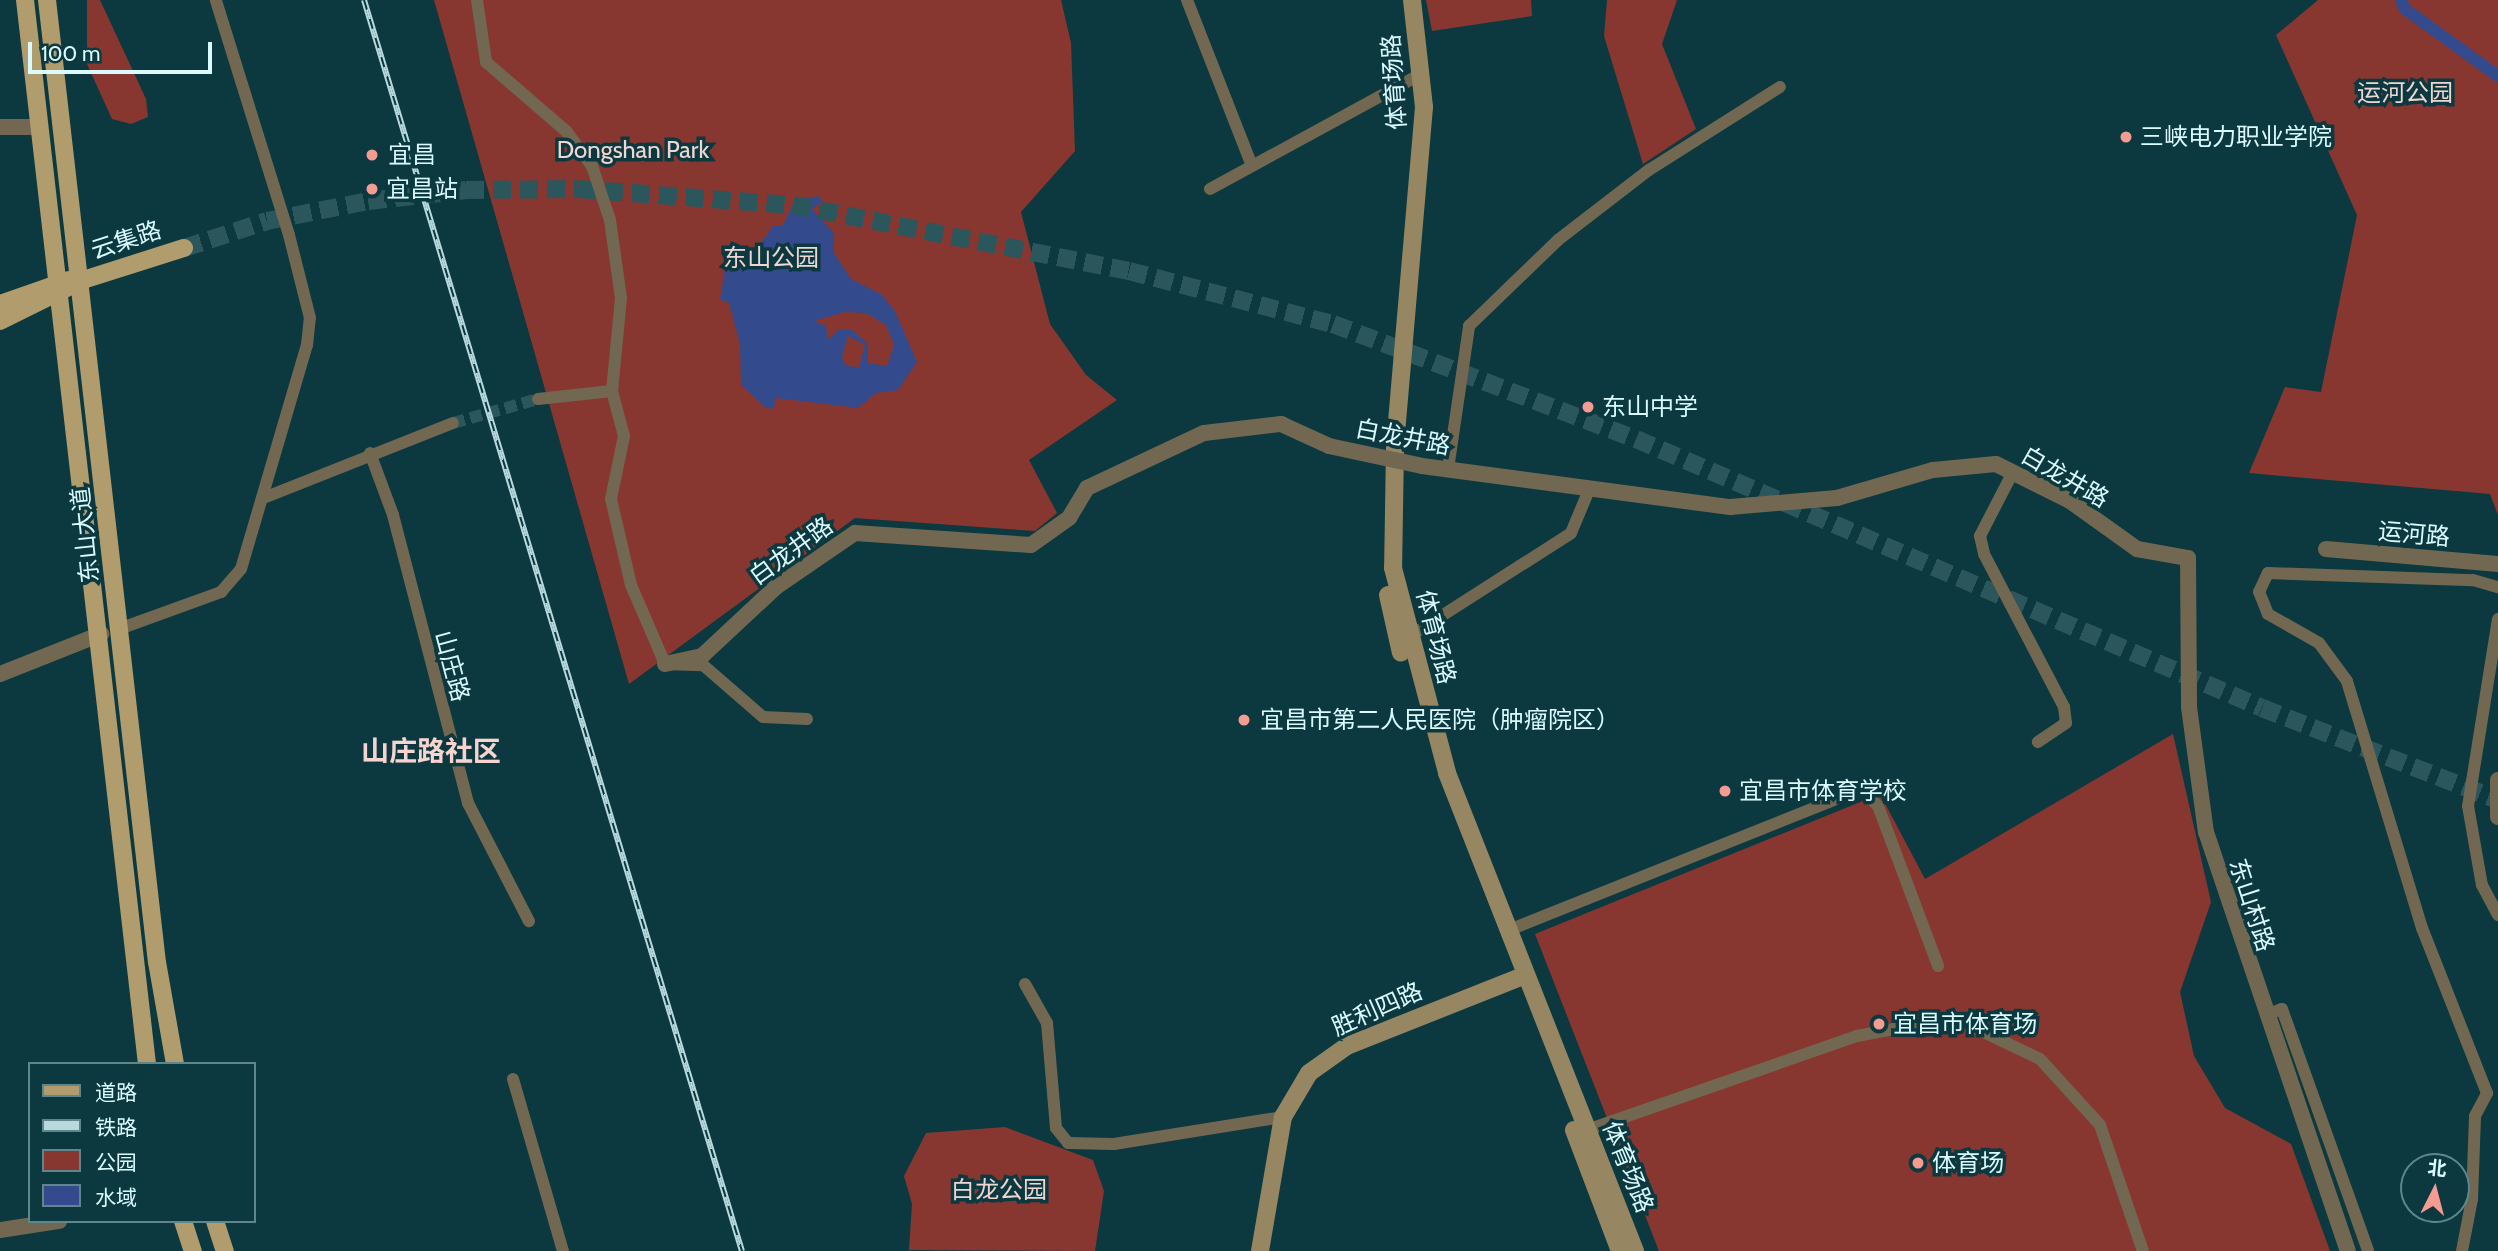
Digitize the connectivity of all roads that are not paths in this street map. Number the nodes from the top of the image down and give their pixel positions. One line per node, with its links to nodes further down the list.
1 (25, 0): 11 (main road, 东山大道)
2 (47, 0): 15 (main road, 东山大道)
3 (216, 0): 26 (street)
4 (477, 0): 19 (street)
5 (1187, 0): 12 (street)
6 (1401, 0): 8 (main road, 体育场路)
7 (1412, 0): 8 (main road, 体育场路)
8 (1417, 76): 12 (street); 34 (main road, 体育场路)
9 (1780, 88): 23 (street)
10 (0, 127): 11 (street)
11 (40, 127): 16 (main road, 东山大道)
12 (1252, 166): 13 (street)
13 (1210, 189)
14 (184, 248): 15 (main road, 云集路)
15 (83, 280): 16 (main road, 云集路); 32 (main road, 东山大道)
16 (59, 289): 17 (main road, 云集路); 18 (main road, 云集路); 33 (main road, 东山大道)
17 (0, 304)
18 (0, 321)
19 (612, 391): 20 (street); 35 (street)
20 (538, 398)
21 (453, 423): 22 (street)
22 (370, 453): 26 (street); 42 (street, 山庄路)
23 (1448, 469): 25 (street, 白龙井路); 35 (street, 白龙井路, bridge)
24 (2013, 472): 25 (street, 白龙井路); 28 (street, 白龙井路); 38 (street)
25 (1589, 490): 34 (street)
26 (266, 497): 32 (street)
27 (2326, 549): 29 (street, 运河路)
28 (2188, 558): 47 (street, 东山村路)
29 (2498, 564)
30 (2498, 587): 67 (street)
31 (2498, 620): 41 (street)
32 (119, 629): 49 (main road, 东山大道)
33 (101, 634): 36 (street); 48 (main road, 东山大道)
34 (1404, 640): 43 (main road, 体育场路); 45 (main road, 体育场路)
35 (665, 664): 37 (street)
36 (0, 674)
37 (807, 719)
38 (2038, 743)
39 (2498, 780): 40 (street)
40 (2498, 817)
41 (2498, 915)
42 (529, 921)
43 (1509, 930): 44 (street); 45 (main road, 体育场路)
44 (1938, 966)
45 (1522, 981): 51 (main road, 胜利四路); 52 (main road, 体育场路); 61 (main road, 胜利四路); 62 (main road, 体育场路)
46 (1025, 984): 51 (street)
47 (2266, 1015): 65 (street, 东山村路); 66 (street)
48 (147, 1062)
49 (175, 1062)
50 (513, 1079): 59 (street)
51 (1283, 1117): 60 (main road, 胜利四路)
52 (1587, 1130): 63 (main road, 体育场路); 64 (street)
53 (46, 1223): 56 (street)
54 (185, 1223): 57 (main road)
55 (216, 1223): 58 (main road)
56 (0, 1230)
57 (193, 1251)
58 (225, 1251)
59 (563, 1251)
60 (1260, 1251)
61 (1269, 1251)
62 (1620, 1251)
63 (1635, 1251)
64 (2143, 1251)
65 (2348, 1251)
66 (2368, 1251)
67 (2462, 1251)

